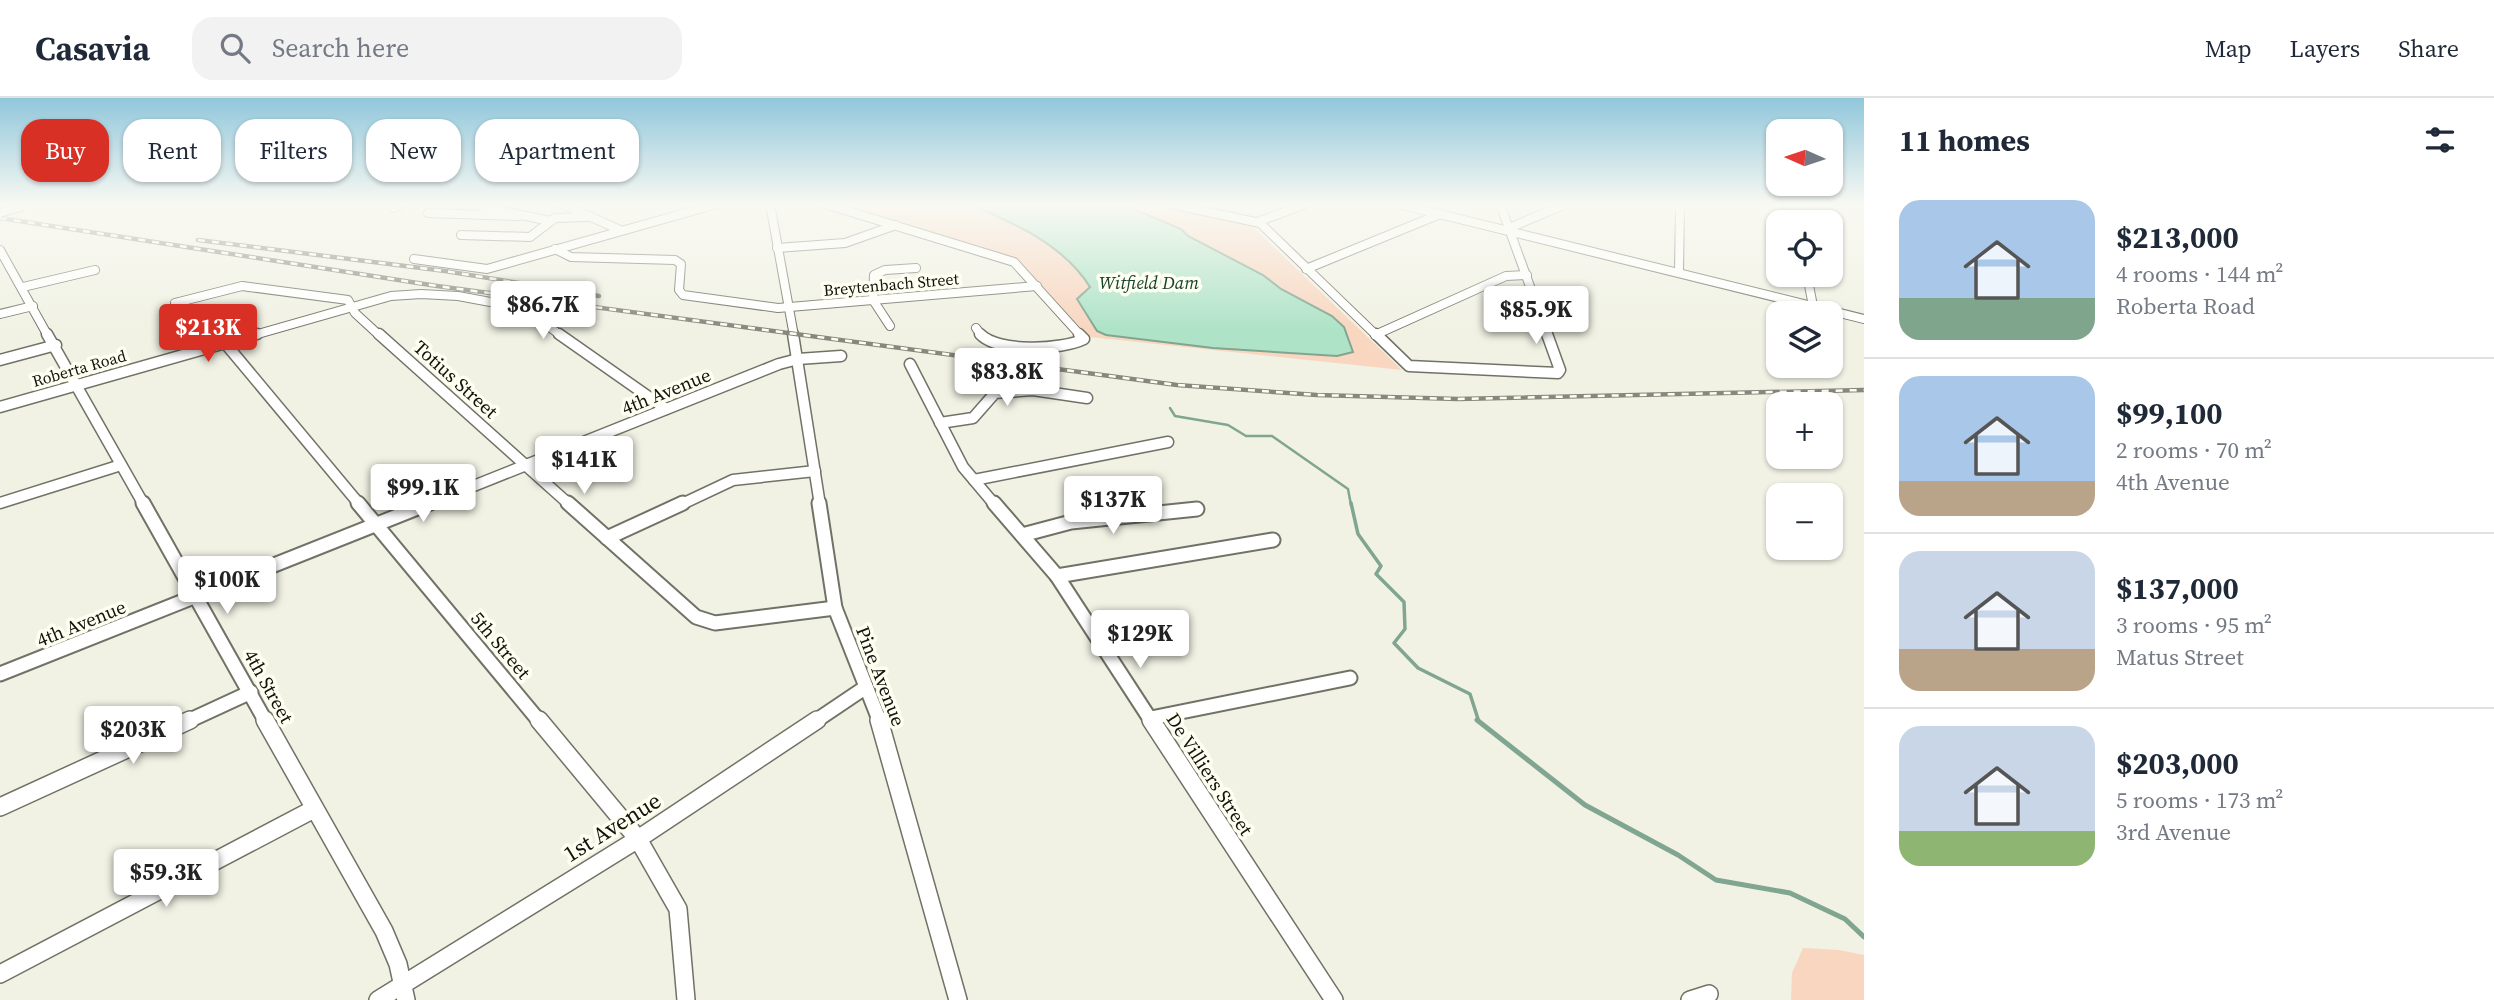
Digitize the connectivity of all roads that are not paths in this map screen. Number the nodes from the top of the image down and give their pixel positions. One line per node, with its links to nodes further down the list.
1 (565, 246): 10 (street)
2 (803, 246): 9 (street)
3 (964, 246): 18 (street)
4 (1282, 246): 14 (street)
5 (1362, 246): 14 (street)
6 (1516, 246): 17 (street)
7 (1577, 246): 16 (street)
8 (1679, 246): 16 (street)
9 (777, 248): 25 (street, Pine Avenue)
10 (555, 249): 12 (street); 25 (street, Breytenbach Street)
11 (0, 250): 19 (street, 4th Street)
12 (414, 259)
13 (916, 268): 20 (street)
14 (1306, 269): 31 (street)
15 (95, 270): 19 (street)
16 (1679, 272): 21 (street)
17 (1527, 275): 31 (street); 31 (street)
18 (1037, 286): 20 (street, Breytenbach Street); 30 (street)
19 (23, 287): 23 (street, 4th Street)
20 (873, 300): 25 (street, Breytenbach Street); 29 (street)
21 (1793, 301)
22 (175, 303): 24 (street, Totius Street)
23 (33, 306): 26 (street); 33 (street, 4th Street)
24 (352, 307): 32 (street, Roberta Road); 41 (street, Roberta Road); 45 (street, Totius Street)
25 (790, 308): 35 (street, Pine Avenue)
26 (0, 314)
27 (1843, 314): 28 (street)
28 (1864, 319)
29 (890, 326)
30 (976, 328)
31 (1375, 335)
32 (225, 343): 38 (street, Roberta Road); 50 (street, 5th Street)
33 (56, 345): 36 (street); 38 (street, 4th Street)
34 (841, 356): 35 (street, 4th Avenue)
35 (798, 359): 41 (street, 4th Avenue); 46 (street, Pine Avenue)
36 (0, 360)
37 (910, 364): 42 (street, De Villiers Street)
38 (78, 385): 40 (street, Roberta Road); 44 (street, 4th Street)
39 (1087, 398): 42 (street)
40 (0, 407)
41 (666, 410): 45 (street, 4th Avenue)
42 (940, 423): 47 (street, De Villiers Street)
43 (1168, 442): 47 (street)
44 (121, 465): 48 (street); 55 (street, 4th Street)
45 (524, 466): 50 (street, 4th Avenue); 52 (street, Totius Street)
46 (815, 471): 52 (street); 56 (street, Pine Avenue)
47 (974, 480): 51 (street, De Villiers Street)
48 (0, 503)
49 (1197, 509): 51 (street)
50 (376, 526): 55 (street, 4th Avenue); 64 (street, 5th Street)
51 (1022, 535): 54 (street, De Villiers Street)
52 (607, 538): 56 (street, Totius Street)
53 (1273, 540): 54 (street)
54 (1057, 576): 61 (street, De Villiers Street)
55 (196, 596): 57 (street, 4th Avenue); 60 (street, 4th Street)
56 (835, 608): 59 (street, Pine Avenue)
57 (0, 674)
58 (1350, 678): 61 (street)
59 (866, 687): 64 (street, 1st Avenue); 70 (street, Pine Avenue)
60 (251, 692): 62 (street); 63 (street, 4th Street)
61 (1151, 718): 71 (street, De Villiers Street)
62 (0, 807)
63 (314, 809): 65 (street); 66 (street, 4th Street)
64 (638, 839): 66 (street, 1st Avenue); 69 (street, 5th Street)
65 (0, 974)
66 (404, 992): 68 (street, 1st Avenue)
67 (1709, 994): 72 (street)
68 (378, 1000)
69 (686, 1000)
70 (958, 1000)
71 (1334, 1000)
72 (1690, 1000)

